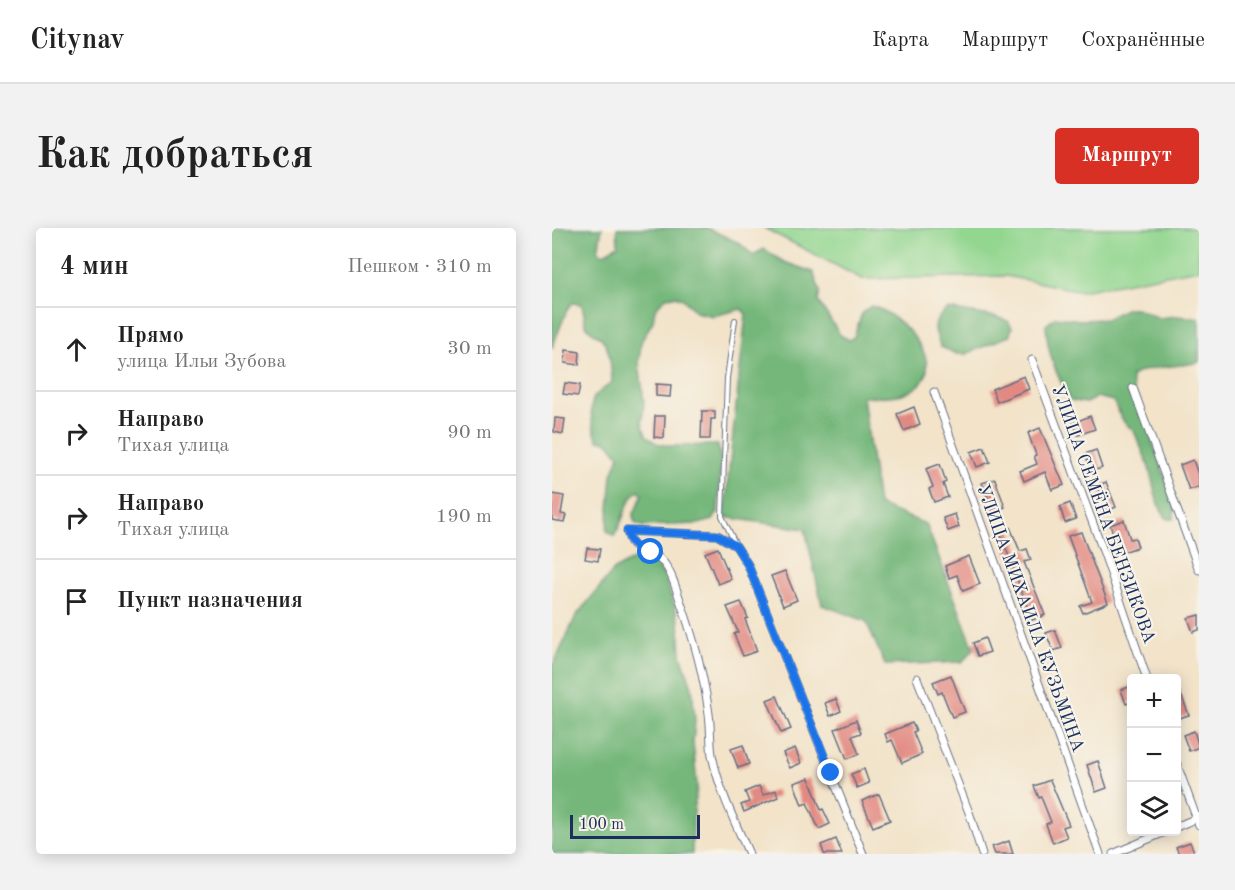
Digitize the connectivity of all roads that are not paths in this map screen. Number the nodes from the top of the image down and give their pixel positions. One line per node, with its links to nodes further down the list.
1 (735, 320): 5 (lane)
2 (1032, 360): 7 (street, УЛИЦА СЕМЁНА БЕНЗИКОВА)
3 (1133, 388): 6 (street)
4 (934, 392): 16 (street, УЛИЦА МИХАИЛА КУЗЬМИНА)
5 (736, 546): 13 (street); 14 (street)
6 (1199, 570)
7 (1146, 674)
8 (917, 678): 15 (street)
9 (1181, 775): 10 (street)
10 (1198, 820): 11 (street)
11 (1181, 825)
12 (1154, 836): 17 (street)
13 (749, 854)
14 (863, 854)
15 (982, 854)
16 (1100, 854)
17 (1113, 854)

